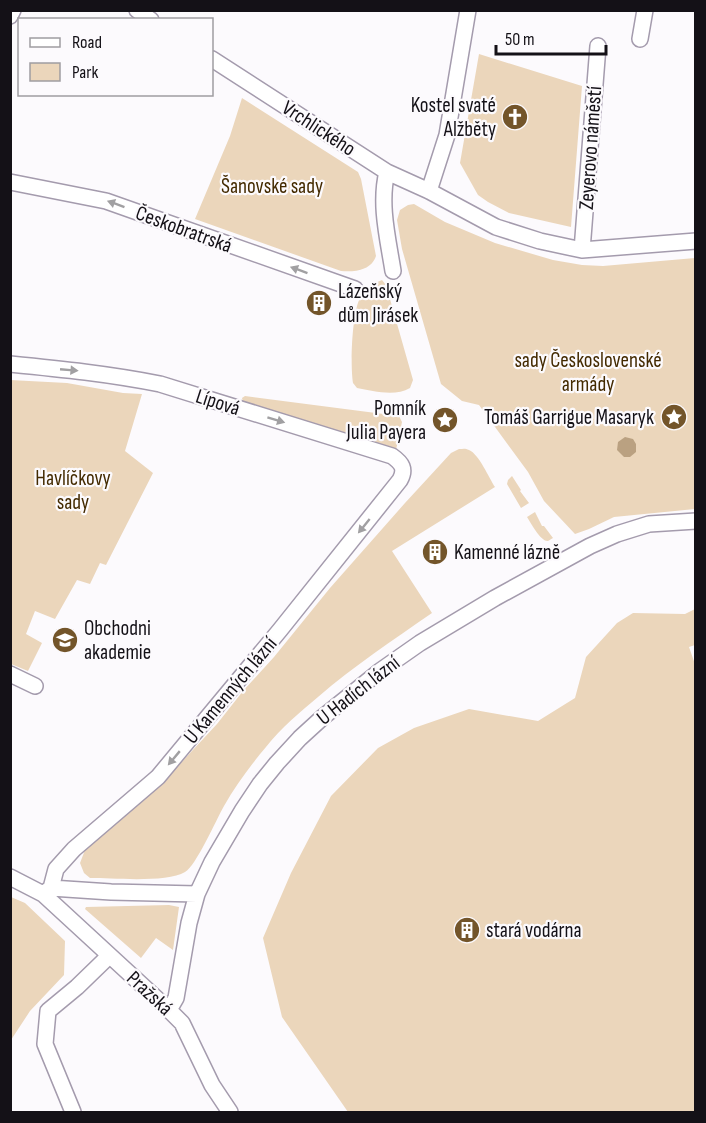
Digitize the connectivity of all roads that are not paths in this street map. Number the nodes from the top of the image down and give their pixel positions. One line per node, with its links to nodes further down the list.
1 (13, 10): 4 (street)
2 (468, 10): 10 (street)
3 (645, 10): 5 (street)
4 (10, 16)
5 (640, 39)
6 (598, 46): 12 (street, Zeyerovo náměstí)
7 (213, 60): 8 (street, Vrchlického)
8 (387, 172): 10 (street, Vrchlického); 13 (street)
9 (10, 182): 14 (street, Českobratrská, one-way to 9)
10 (429, 191): 12 (street, Vrchlického)
11 (696, 241): 12 (street, Vrchlického)
12 (582, 250)
13 (393, 271)
14 (354, 289)
15 (10, 364): 16 (street, Lípová, one-way to 16)
16 (400, 480): 21 (street, U Kamenných lázní, one-way to 21)
17 (696, 521): 22 (street, U Hadích lázní)
18 (10, 674): 19 (street)
19 (35, 686)
20 (10, 877): 21 (street)
21 (47, 891): 22 (street); 23 (street, Pražská)
22 (197, 894): 24 (street, U Hadích lázní)
23 (110, 956): 24 (street, Pražská); 25 (street)
24 (169, 1010): 26 (street, Pražská)
25 (73, 1113)
26 (230, 1113)

